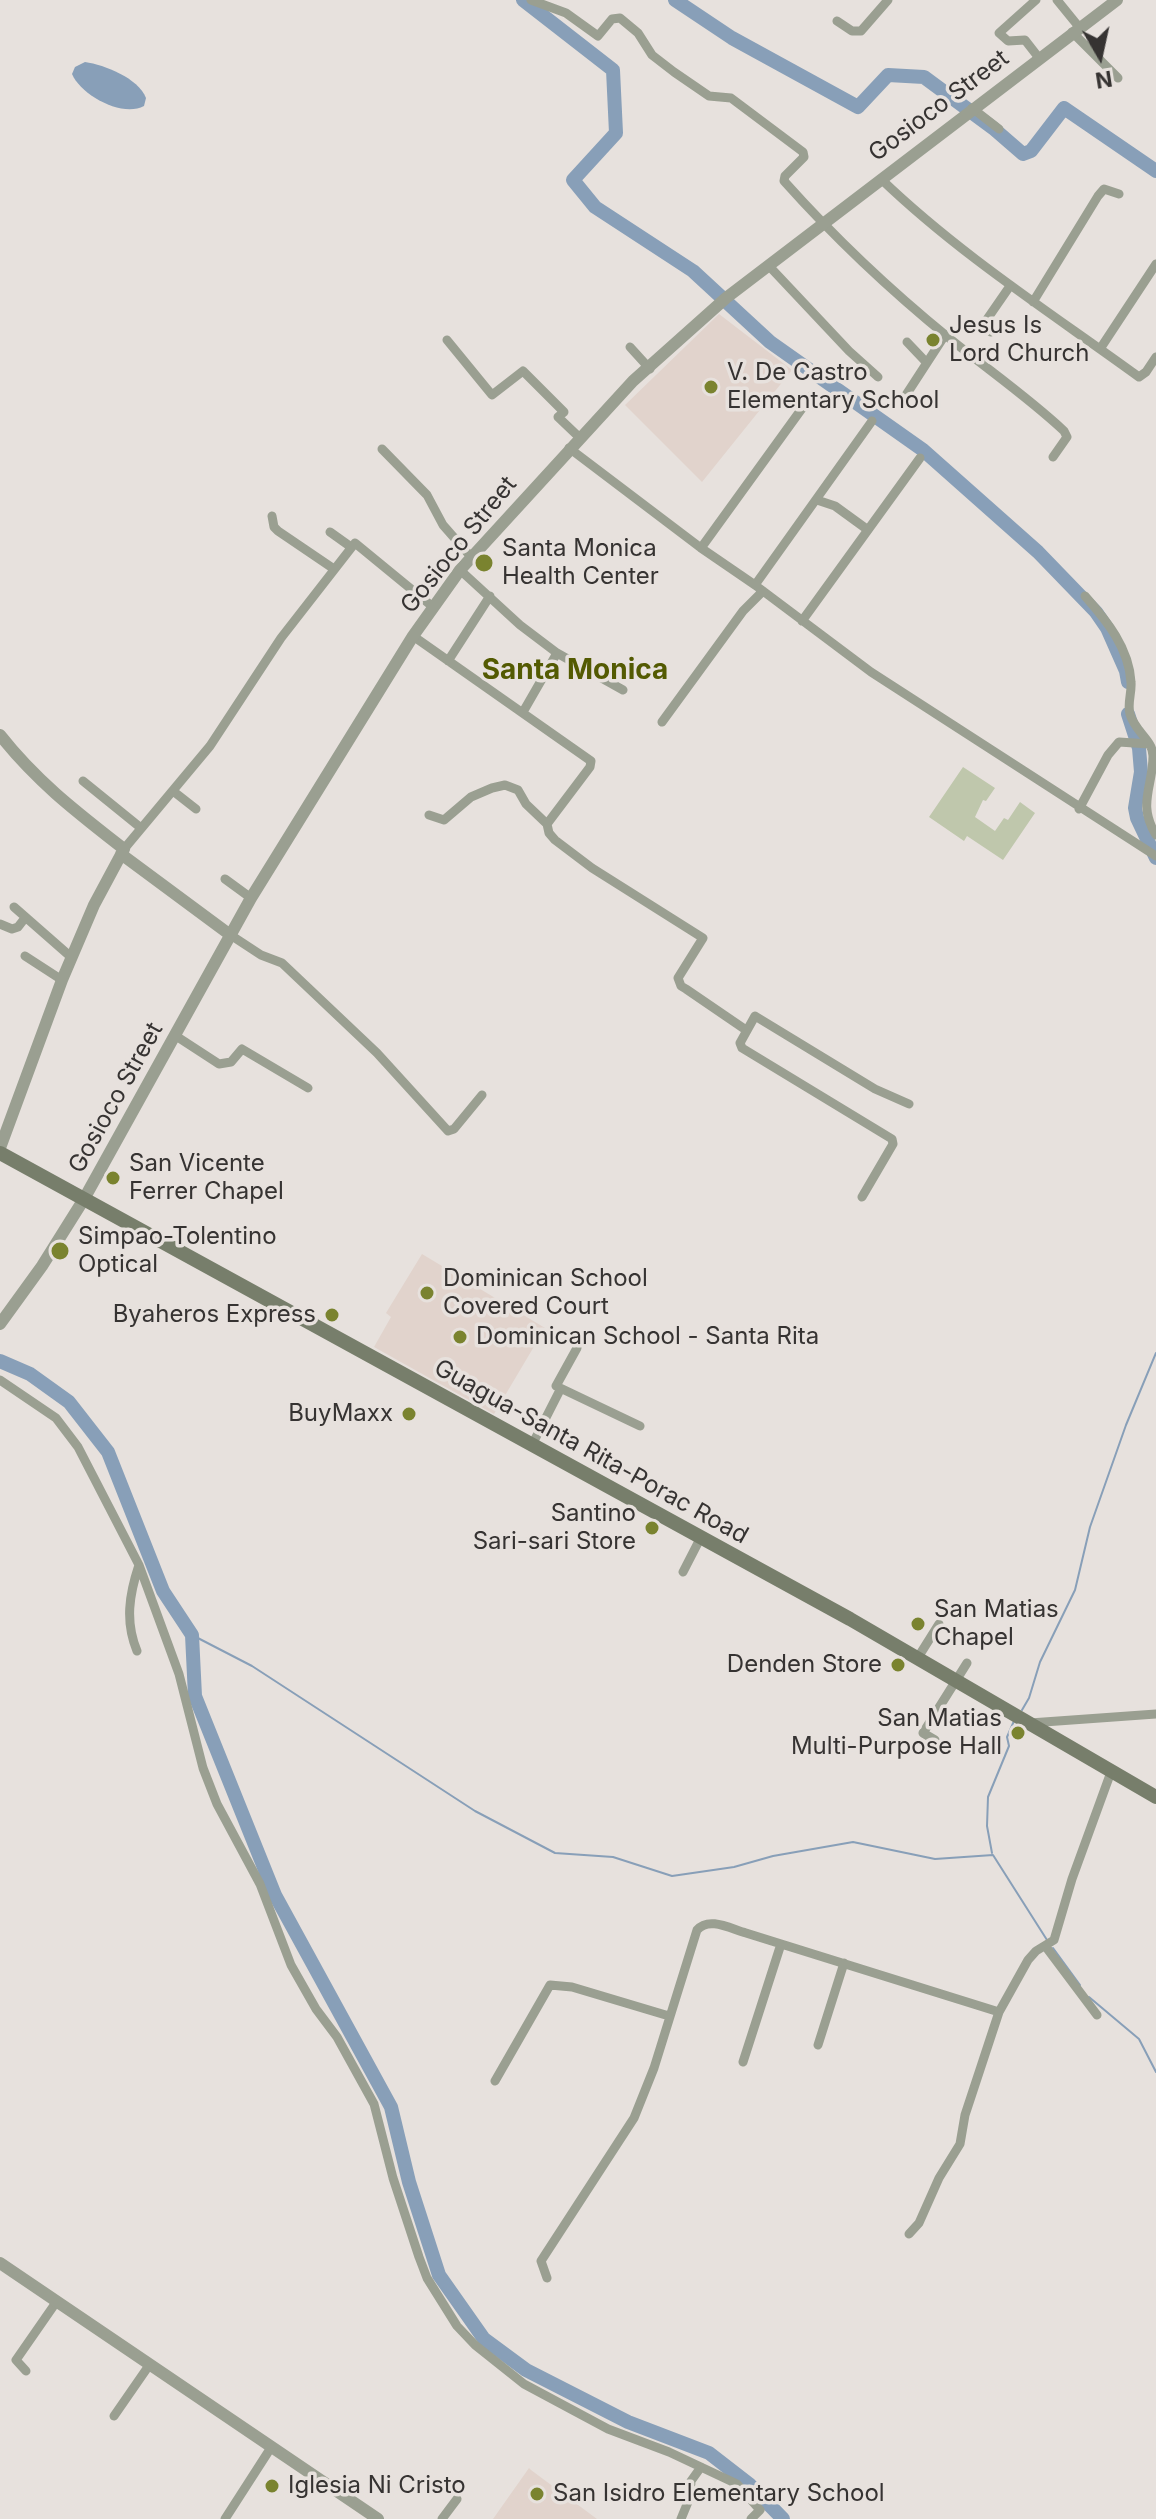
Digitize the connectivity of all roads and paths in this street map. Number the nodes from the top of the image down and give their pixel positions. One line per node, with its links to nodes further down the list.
1 (531, 0): 14 (street)
2 (888, 0): 6 (street)
3 (1036, 0): 8 (street)
4 (1057, 0): 7 (street)
5 (1117, 0): 7 (street, Gosioco Street)
6 (837, 21)
7 (1076, 30): 8 (street, Gosioco Street); 9 (street)
8 (1039, 58): 10 (street, Gosioco Street)
9 (1118, 78)
10 (970, 110): 11 (street); 12 (street, Gosioco Street)
11 (999, 129)
12 (881, 179): 14 (street, Gosioco Street); 17 (street)
13 (1119, 194): 18 (street)
14 (822, 223): 16 (street, Gosioco Street); 20 (street)
15 (1156, 264): 24 (street)
16 (769, 266): 27 (street, Gosioco Street); 28 (street)
17 (1010, 286): 18 (street); 19 (street)
18 (1033, 302): 24 (street)
19 (991, 332)
20 (945, 335): 26 (street); 35 (street)
21 (447, 340): 32 (street)
22 (907, 342): 26 (street)
23 (630, 347): 27 (street)
24 (1100, 349): 25 (street)
25 (1156, 357)
26 (926, 362): 29 (street)
27 (650, 369): 32 (street, Gosioco Street)
28 (878, 377)
29 (906, 395)
30 (811, 396): 42 (street)
31 (872, 421): 37 (street)
32 (580, 438): 33 (street, Gosioco Street)
33 (569, 448): 42 (street); 43 (street, Gosioco Street)
34 (382, 449): 43 (street)
35 (1053, 457)
36 (920, 458): 39 (street)
37 (817, 500): 39 (street); 46 (street)
38 (272, 516): 44 (street)
39 (868, 530): 50 (street)
40 (330, 532): 41 (street)
41 (351, 547): 44 (street); 49 (street)
42 (701, 548): 46 (street)
43 (472, 558): 45 (street, Gosioco Street)
44 (334, 569): 60 (street)
45 (460, 570): 47 (street); 49 (street, Gosioco Street)
46 (759, 588): 50 (street); 56 (street)
47 (490, 596): 52 (street); 53 (street)
48 (1085, 596): 58 (street)
49 (433, 607): 51 (street, Gosioco Street)
50 (802, 621): 62 (street)
51 (413, 636): 53 (street); 70 (street, Gosioco Street)
52 (557, 653): 54 (street); 55 (street)
53 (448, 661): 55 (street)
54 (623, 690)
55 (523, 712): 64 (street)
56 (662, 722)
57 (0, 735): 67 (street)
58 (1151, 744): 62 (street); 66 (street)
59 (83, 781): 65 (street)
60 (173, 791): 61 (street); 65 (street)
61 (196, 809)
62 (1079, 809): 68 (street)
63 (429, 815): 64 (street)
64 (547, 824): 78 (street)
65 (141, 828): 67 (street)
66 (1156, 835)
67 (123, 852): 74 (street); 76 (street)
68 (1154, 855)
69 (225, 879): 70 (street)
70 (251, 898): 74 (street, Gosioco Street)
71 (14, 907): 72 (street)
72 (25, 918): 73 (street); 76 (street)
73 (0, 924)
74 (229, 934): 79 (street, Gosioco Street); 81 (street)
75 (25, 956): 77 (street)
76 (71, 957): 77 (street)
77 (62, 980): 83 (street)
78 (746, 1030): 82 (street); 84 (street)
79 (176, 1036): 80 (street); 85 (street, Gosioco Street)
80 (308, 1088)
81 (482, 1095)
82 (909, 1104)
83 (0, 1150): 85 (main road, Guagua-Santa Rita-Porac Road)
84 (862, 1197)
85 (84, 1199): 86 (street, Gosioco Street); 91 (main road, Guagua-Santa Rita-Porac Road)
86 (0, 1324)
87 (577, 1348): 89 (street)
88 (0, 1380): 93 (street)
89 (560, 1390): 90 (street); 91 (street)
90 (640, 1426)
91 (532, 1445): 92 (main road, Guagua-Santa Rita-Porac Road)
92 (701, 1537): 94 (street); 97 (main road, Guagua-Santa Rita-Porac Road)
93 (139, 1565): 96 (street); 122 (street)
94 (683, 1572)
95 (939, 1624): 97 (street)
96 (137, 1651)
97 (917, 1659): 99 (main road, Guagua-Santa Rita-Porac Road)
98 (967, 1663): 99 (street)
99 (955, 1682): 101 (main road, Guagua-Santa Rita-Porac Road); 102 (street)
100 (1156, 1714): 101 (street)
101 (1021, 1720): 103 (main road, Guagua-Santa Rita-Porac Road)
102 (935, 1740)
103 (1111, 1772): 104 (main road, Guagua-Santa Rita-Porac Road); 106 (street)
104 (1156, 1797)
105 (781, 1944): 107 (street); 110 (street); 112 (street)
106 (1046, 1947): 108 (street); 109 (street)
107 (844, 1963): 108 (street); 111 (street)
108 (999, 2012): 114 (street)
109 (1097, 2015)
110 (669, 2016): 113 (street); 116 (street)
111 (818, 2045)
112 (743, 2062)
113 (495, 2081)
114 (909, 2234)
115 (0, 2263): 117 (street)
116 (547, 2278)
117 (57, 2301): 118 (street); 119 (street)
118 (150, 2364): 120 (street); 121 (street)
119 (26, 2371)
120 (114, 2416)
121 (272, 2446): 124 (street); 125 (street)
122 (701, 2467): 127 (street); 128 (street)
123 (457, 2499): 126 (street)
124 (225, 2519)
125 (378, 2519)
126 (442, 2519)
127 (681, 2519)
128 (751, 2519)

